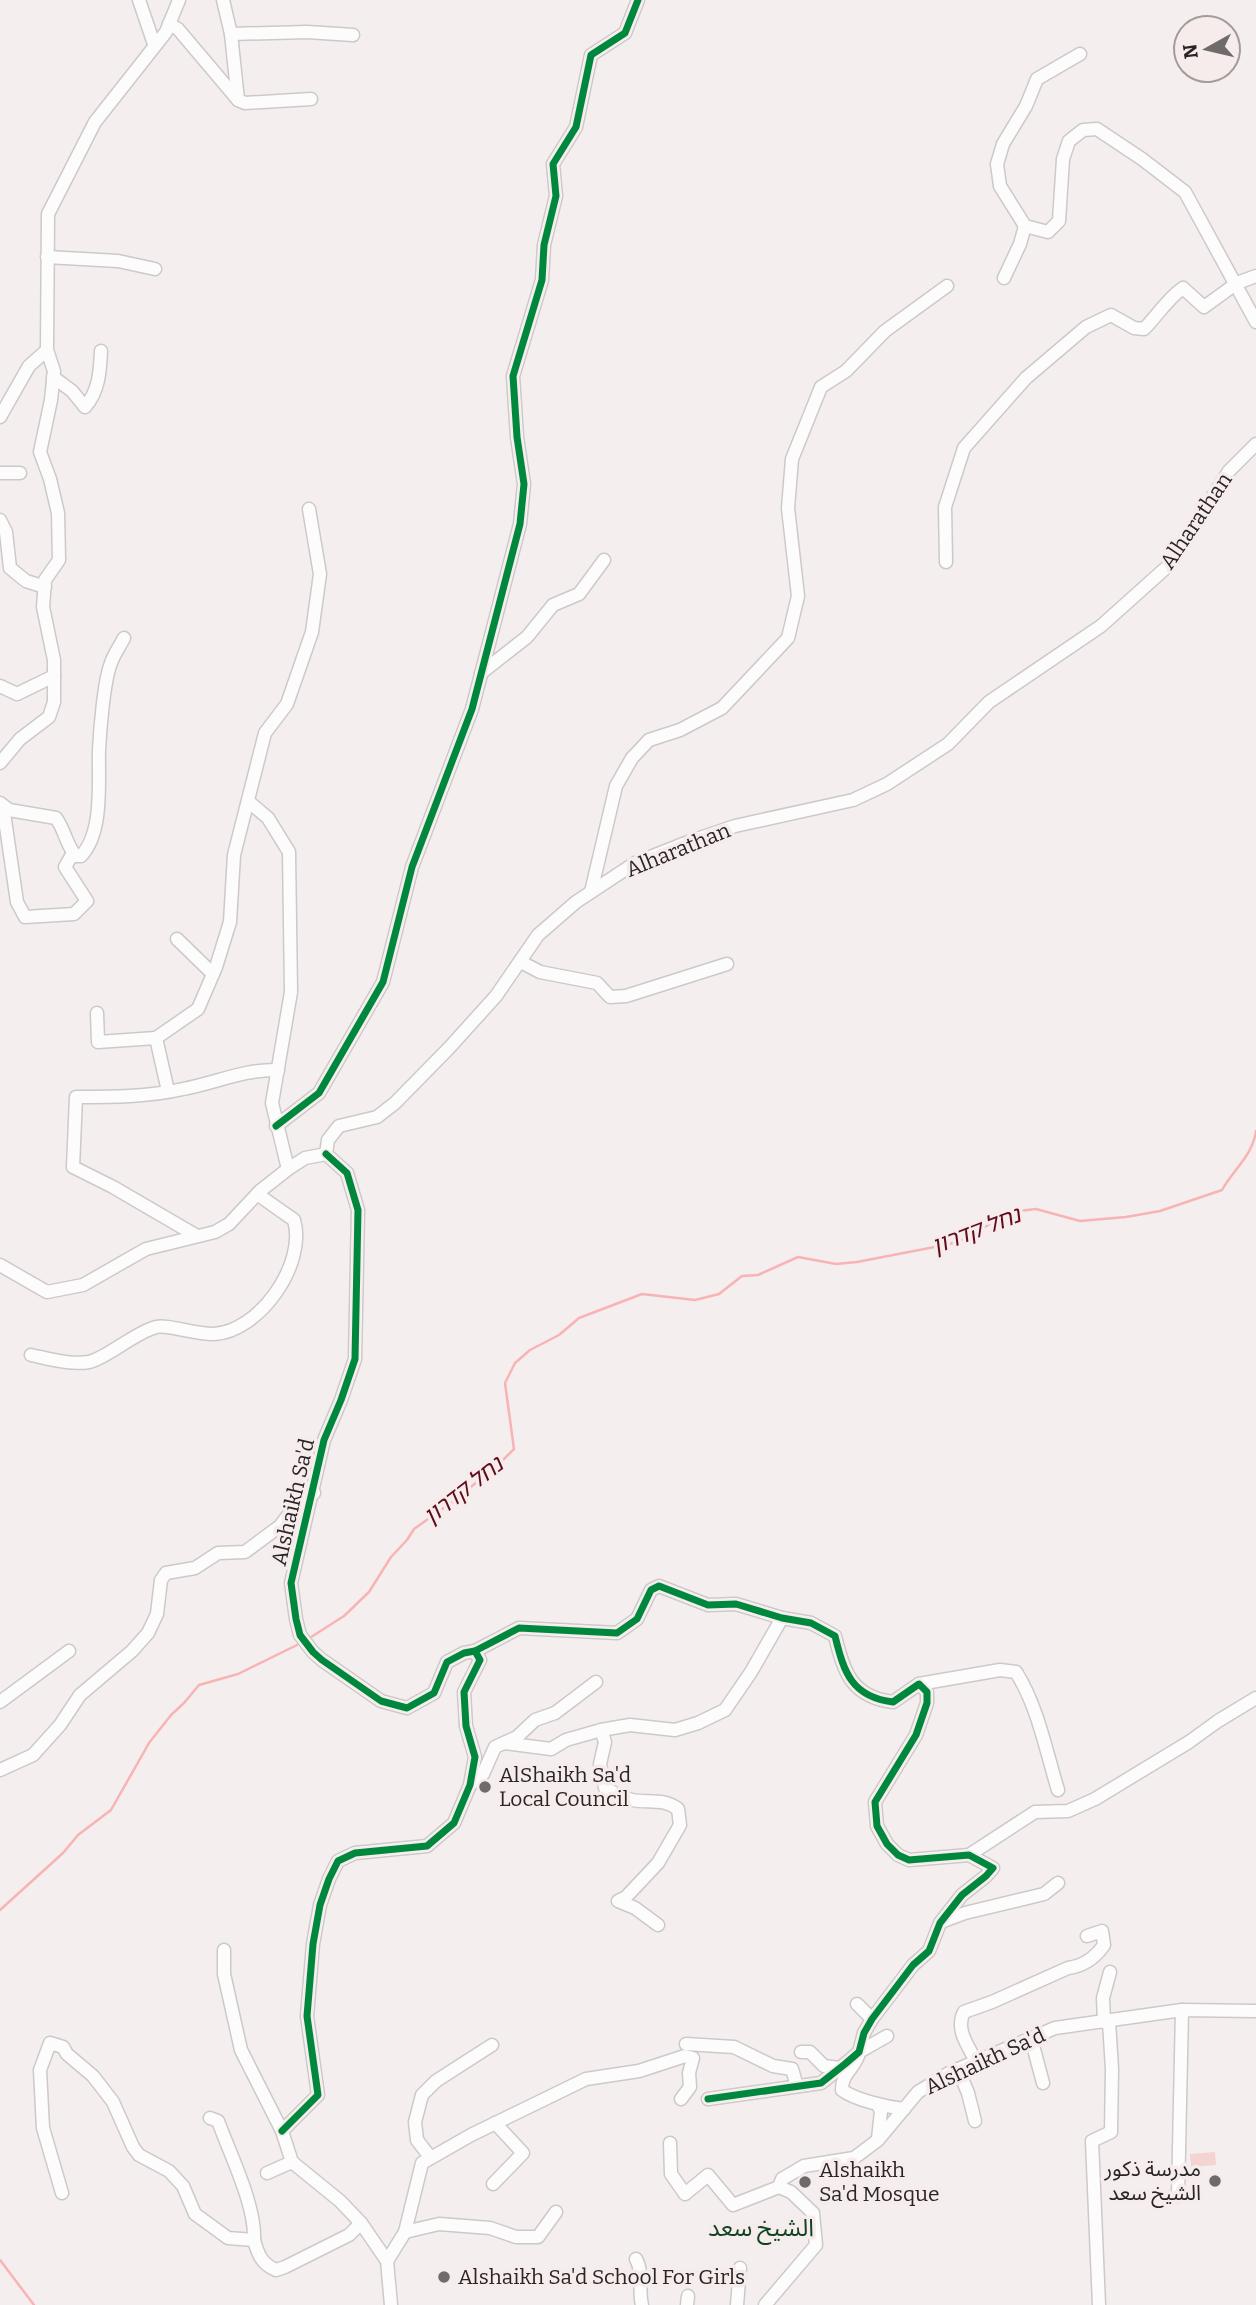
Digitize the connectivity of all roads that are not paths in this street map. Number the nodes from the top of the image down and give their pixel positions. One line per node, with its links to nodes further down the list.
1 (139, 0): 9 (street)
2 (179, 0): 6 (street)
3 (223, 0): 5 (street); 7 (street)
4 (638, 0): 34 (street)
5 (211, 1)
6 (169, 24): 9 (street); 12 (street)
7 (231, 34): 8 (street); 12 (street)
8 (353, 35)
9 (154, 44): 14 (street)
10 (1080, 54): 13 (street)
11 (311, 99): 12 (street)
12 (238, 100)
13 (1024, 226): 17 (street); 18 (street)
14 (47, 257): 15 (street); 21 (street)
15 (155, 269)
16 (1256, 276): 18 (street)
17 (1004, 278)
18 (1237, 283): 20 (street); 31 (street)
19 (947, 286): 41 (street)
20 (1256, 322)
21 (47, 350): 23 (street); 24 (street)
22 (102, 351): 23 (street)
23 (53, 377): 32 (street)
24 (0, 417)
25 (1256, 444): 41 (street, Alharathan)
26 (0, 473): 27 (street)
27 (20, 473)
28 (309, 509): 38 (street)
29 (0, 520): 32 (street)
30 (604, 560): 34 (street)
31 (946, 562)
32 (45, 587): 35 (street)
33 (124, 639): 40 (street)
34 (481, 673): 50 (street)
35 (54, 676): 36 (street); 37 (street)
36 (0, 686)
37 (0, 763)
38 (249, 802): 45 (street); 48 (street)
39 (2, 804): 40 (street); 40 (street)
40 (73, 853)
41 (591, 892): 43 (street, Alharathan)
42 (177, 939): 45 (street)
43 (521, 962): 44 (street); 51 (street, Alharathan)
44 (727, 964)
45 (213, 974): 47 (street)
46 (97, 1013): 47 (street)
47 (156, 1038): 49 (street)
48 (278, 1070): 49 (street); 50 (street)
49 (168, 1091): 54 (street)
50 (276, 1126): 52 (street)
51 (326, 1154): 52 (street); 57 (street, Alshaikh Sa'd)
52 (288, 1169): 53 (street)
53 (257, 1194): 54 (street); 56 (street)
54 (197, 1236): 55 (street)
55 (0, 1265)
56 (31, 1355)
57 (314, 1493): 60 (street, Alshaikh Sa'd); 67 (street)
58 (782, 1618): 60 (street, Alshaikh Sa'd); 62 (street); 65 (street)
59 (69, 1651): 64 (street)
60 (475, 1651): 68 (street)
61 (596, 1682): 66 (street)
62 (919, 1684): 69 (street); 70 (street)
63 (1256, 1698): 70 (street)
64 (0, 1702)
65 (601, 1730): 66 (street); 73 (street)
66 (504, 1743): 68 (street)
67 (0, 1770)
68 (470, 1785): 100 (street)
69 (1058, 1790)
70 (969, 1855): 72 (street)
71 (1058, 1883): 72 (street)
72 (940, 1923): 80 (street)
73 (657, 1925)
74 (1087, 1936): 88 (street)
75 (225, 1950): 100 (street)
76 (1110, 1972): 81 (street)
77 (857, 2004): 80 (street)
78 (1182, 2010): 79 (street, Alshaikh Sa'd); 81 (street, Alshaikh Sa'd); 109 (street)
79 (1256, 2011)
80 (872, 2019): 87 (street)
81 (1107, 2022): 83 (street, Alshaikh Sa'd); 121 (street)
82 (887, 2036): 87 (street)
83 (1031, 2038): 88 (street, Alshaikh Sa'd); 91 (street)
84 (686, 2044): 92 (street)
85 (492, 2045): 103 (street)
86 (800, 2052): 89 (street)
87 (859, 2052): 89 (street); 95 (street)
88 (976, 2061): 90 (street, Alshaikh Sa'd)
89 (839, 2068): 92 (street)
90 (958, 2069): 96 (street, Alshaikh Sa'd); 98 (street)
91 (1044, 2083)
92 (797, 2086): 94 (street)
93 (681, 2099): 99 (street)
94 (708, 2099)
95 (878, 2105): 96 (street); 101 (street)
96 (904, 2109): 101 (street, Alshaikh Sa'd)
97 (210, 2118): 113 (street)
98 (975, 2121)
99 (495, 2123): 103 (street); 106 (street)
100 (282, 2131): 104 (street)
101 (878, 2140): 107 (street, Alshaikh Sa'd)
102 (670, 2143): 107 (street, Alshaikh Sa'd)
103 (430, 2157): 112 (street)
104 (292, 2162): 105 (street); 111 (street)
105 (267, 2173)
106 (493, 2185)
107 (779, 2187): 120 (street)
108 (62, 2193): 113 (street)
109 (1178, 2196)
110 (556, 2212): 112 (street)
111 (361, 2223): 113 (street); 115 (street)
112 (405, 2232): 115 (street)
113 (254, 2240)
114 (636, 2259): 118 (street)
115 (387, 2261): 117 (street)
116 (740, 2268): 119 (street)
117 (391, 2305)
118 (642, 2305)
119 (737, 2305)
120 (765, 2305)
121 (1099, 2305)

